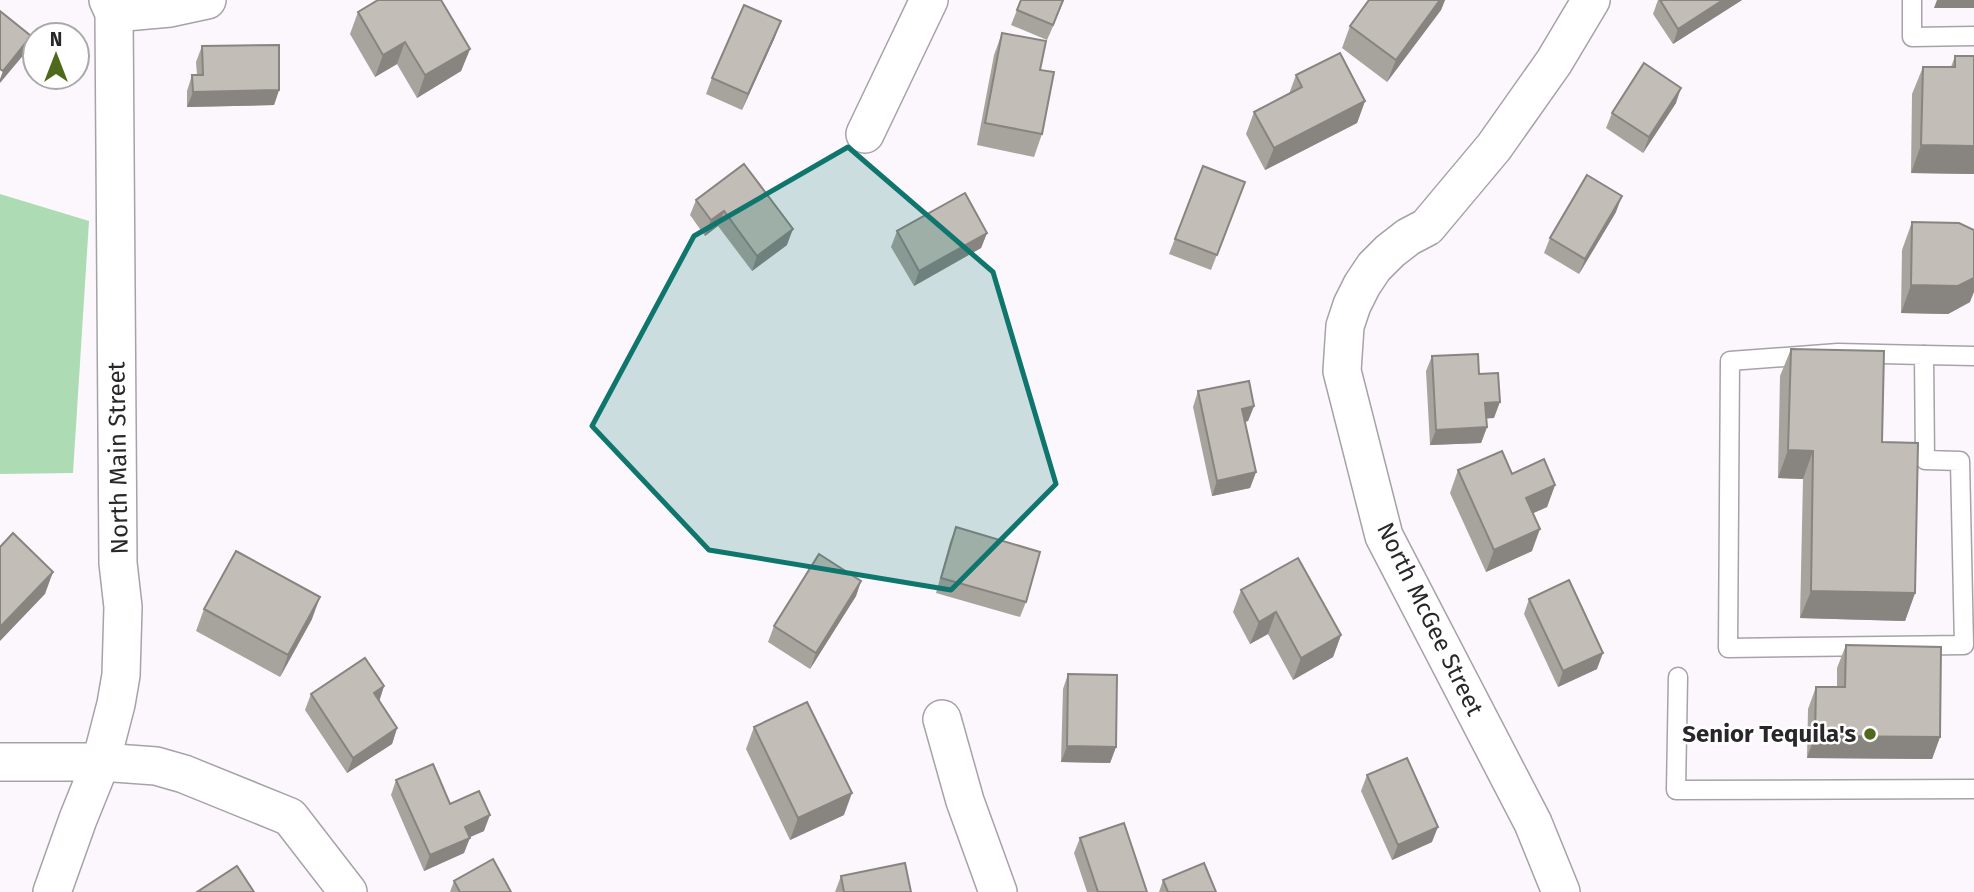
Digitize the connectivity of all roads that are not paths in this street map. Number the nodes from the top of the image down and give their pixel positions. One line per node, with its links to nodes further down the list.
1 (208, 0): 5 (street)
2 (929, 0): 7 (street)
3 (1591, 0): 20 (street, North McGee Street)
4 (1912, 0): 6 (lane)
5 (111, 6): 15 (street, North Main Street)
6 (1974, 36)
7 (865, 134)
8 (1924, 355): 9 (lane); 10 (lane); 11 (lane)
9 (1974, 356)
10 (1967, 461): 11 (lane)
11 (1969, 529)
12 (1678, 677): 16 (lane)
13 (942, 719): 19 (street)
14 (0, 762): 15 (street)
15 (101, 762): 17 (street, North Main Street); 18 (street)
16 (1974, 789)
17 (52, 892)
18 (348, 892)
19 (998, 892)
20 (1561, 892)

